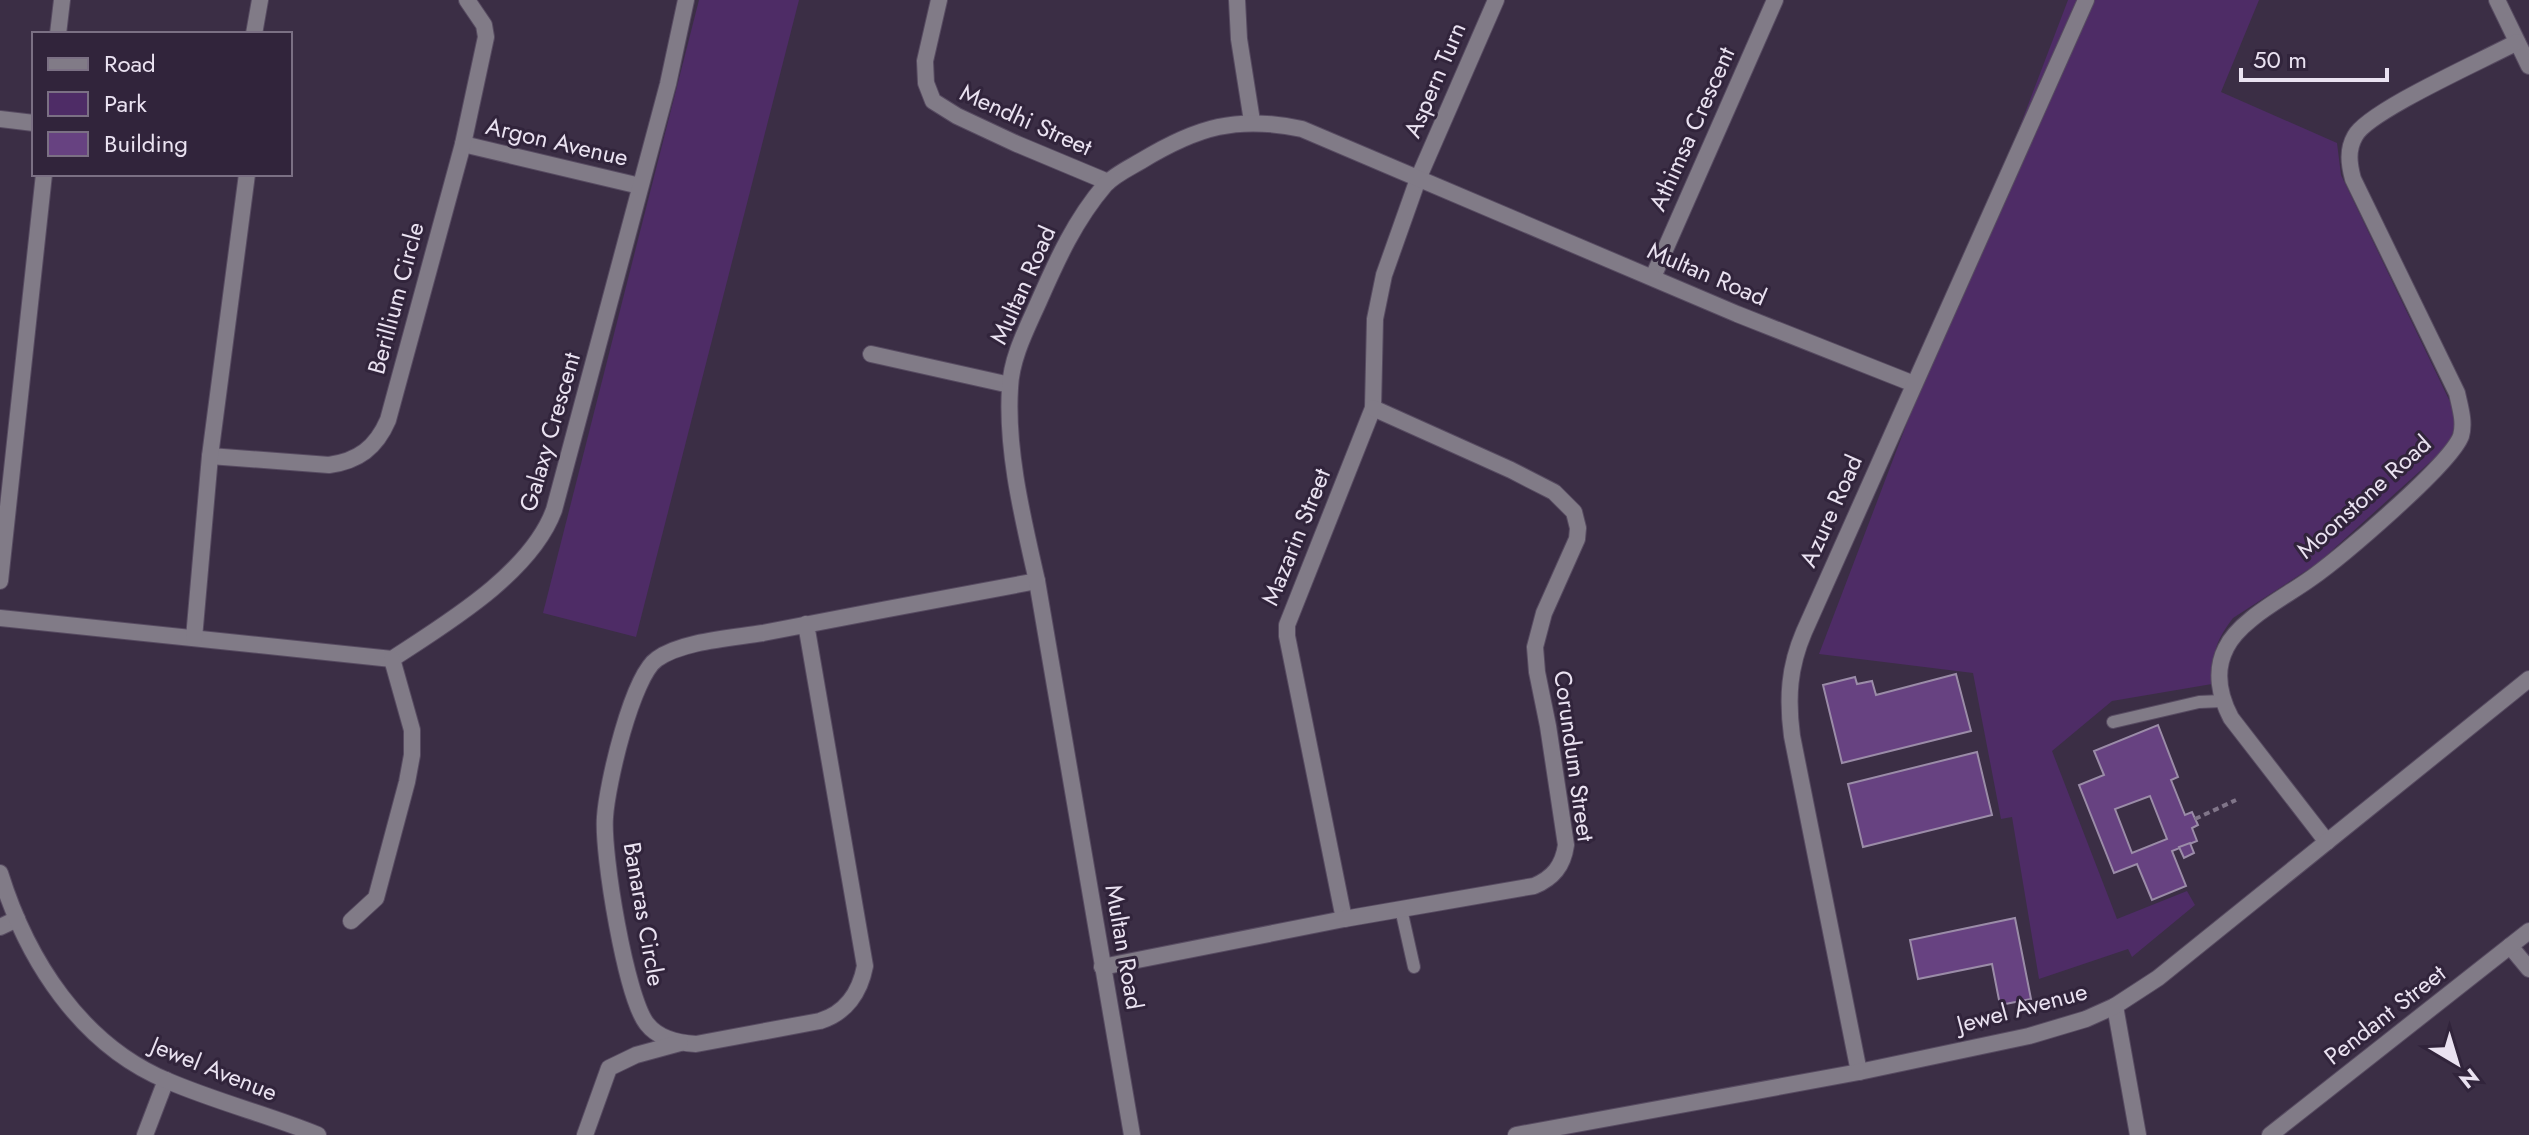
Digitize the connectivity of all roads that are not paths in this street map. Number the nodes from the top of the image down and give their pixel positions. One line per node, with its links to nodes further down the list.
1 (62, 0): 11 (street)
2 (260, 0): 12 (street)
3 (467, 0): 18 (street, Berillium Circle)
4 (686, 0): 23 (street, Galaxy Crescent)
5 (939, 0): 22 (street, Mendhi Street)
6 (1237, 0): 16 (street)
7 (1496, 0): 21 (street, Aspern Turn)
8 (1775, 0): 24 (street, Athimsa Crescent)
9 (2086, 0): 26 (street, Azure Road)
10 (2497, 0): 13 (street)
11 (58, 32)
12 (254, 32)
13 (2517, 42): 14 (street); 37 (street, Moonstone Road)
14 (2529, 66)
15 (0, 119): 17 (street)
16 (1252, 121): 21 (street, Multan Road); 22 (street, Multan Road)
17 (32, 123)
18 (463, 144): 23 (street, Argon Avenue); 29 (street, Berillium Circle)
19 (44, 176): 30 (street)
20 (247, 176): 29 (street)
21 (1418, 179): 24 (street, Multan Road); 28 (street, Mazarin Street)
22 (1108, 182): 27 (street, Multan Road)
23 (640, 186): 35 (street, Galaxy Crescent)
24 (1653, 277): 26 (street, Multan Road)
25 (871, 354): 27 (street)
26 (1914, 384): 53 (street, Azure Road)
27 (1010, 385): 31 (street, Multan Road)
28 (1373, 408): 41 (street, Corundum Street); 43 (street, Mazarin Street)
29 (210, 456): 34 (street)
30 (0, 581)
31 (1037, 581): 33 (street, Banaras Circle); 48 (street, Multan Road)
32 (0, 618): 34 (street)
33 (806, 624): 52 (street); 52 (street, Banaras Circle)
34 (194, 638): 35 (street)
35 (392, 659): 44 (street)
36 (2529, 679): 39 (street, Jewel Avenue)
37 (2222, 701): 38 (lane); 39 (street, Moonstone Road)
38 (2113, 722)
39 (2327, 842): 51 (street, Jewel Avenue)
40 (0, 873): 42 (street, Jewel Avenue)
41 (1401, 909): 43 (street, Corundum Street); 49 (lane)
42 (17, 919): 45 (street); 54 (street, Jewel Avenue)
43 (1344, 919): 48 (street, Corundum Street)
44 (351, 921)
45 (0, 927)
46 (2529, 931): 47 (street, Pendant Street)
47 (2510, 946): 50 (street); 61 (street, Pendant Street)
48 (1102, 967): 58 (street, Multan Road)
49 (1414, 967)
50 (2529, 969)
51 (2115, 1006): 53 (street, Jewel Avenue); 60 (street)
52 (680, 1043): 57 (street)
53 (1859, 1072): 59 (street, Jewel Avenue)
54 (166, 1080): 55 (street); 56 (street, Jewel Avenue)
55 (145, 1135)
56 (318, 1135)
57 (585, 1135)
58 (1132, 1135)
59 (1516, 1135)
60 (2138, 1135)
61 (2270, 1135)

